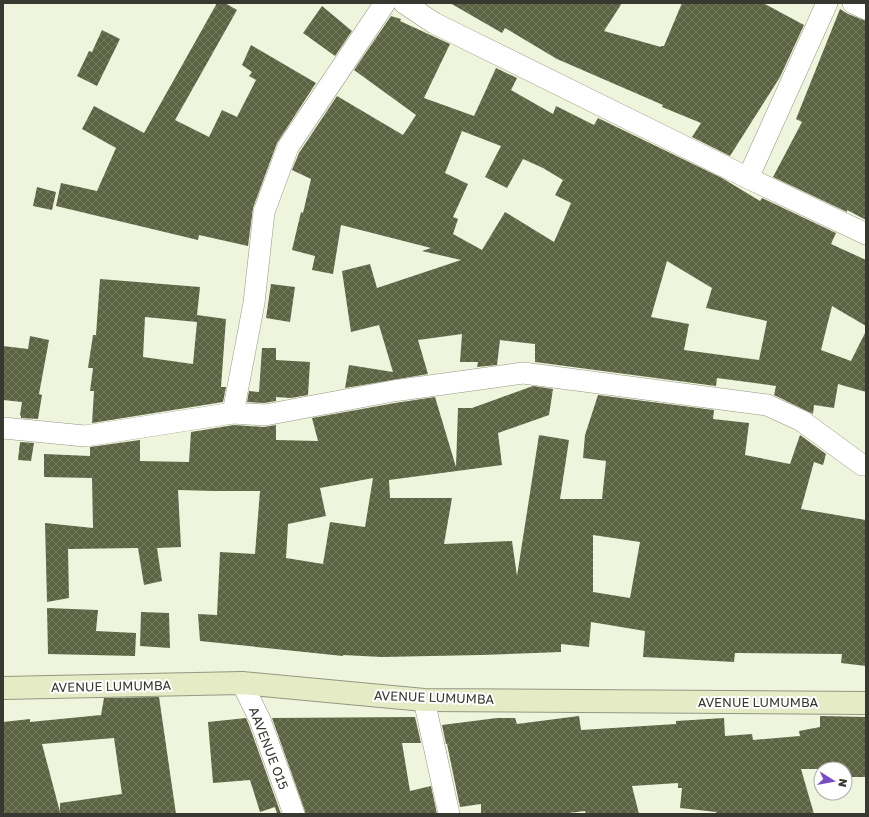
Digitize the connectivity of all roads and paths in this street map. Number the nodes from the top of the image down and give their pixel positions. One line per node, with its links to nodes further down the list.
1 (385, 3): 8 (street)
2 (404, 3): 6 (street)
3 (827, 3): 6 (street)
4 (853, 3): 5 (street)
5 (866, 9)
6 (748, 178): 7 (street)
7 (866, 234)
8 (232, 413): 9 (street); 10 (street)
9 (3, 428)
10 (862, 465)
11 (242, 683): 12 (main road, AVENUE LUMUMBA); 13 (main road, AVENUE LUMUMBA); 15 (street, AAVENUE O15)
12 (3, 688)
13 (424, 700): 14 (main road, AVENUE LUMUMBA); 16 (street)
14 (866, 703)
15 (294, 814)
16 (449, 814)

